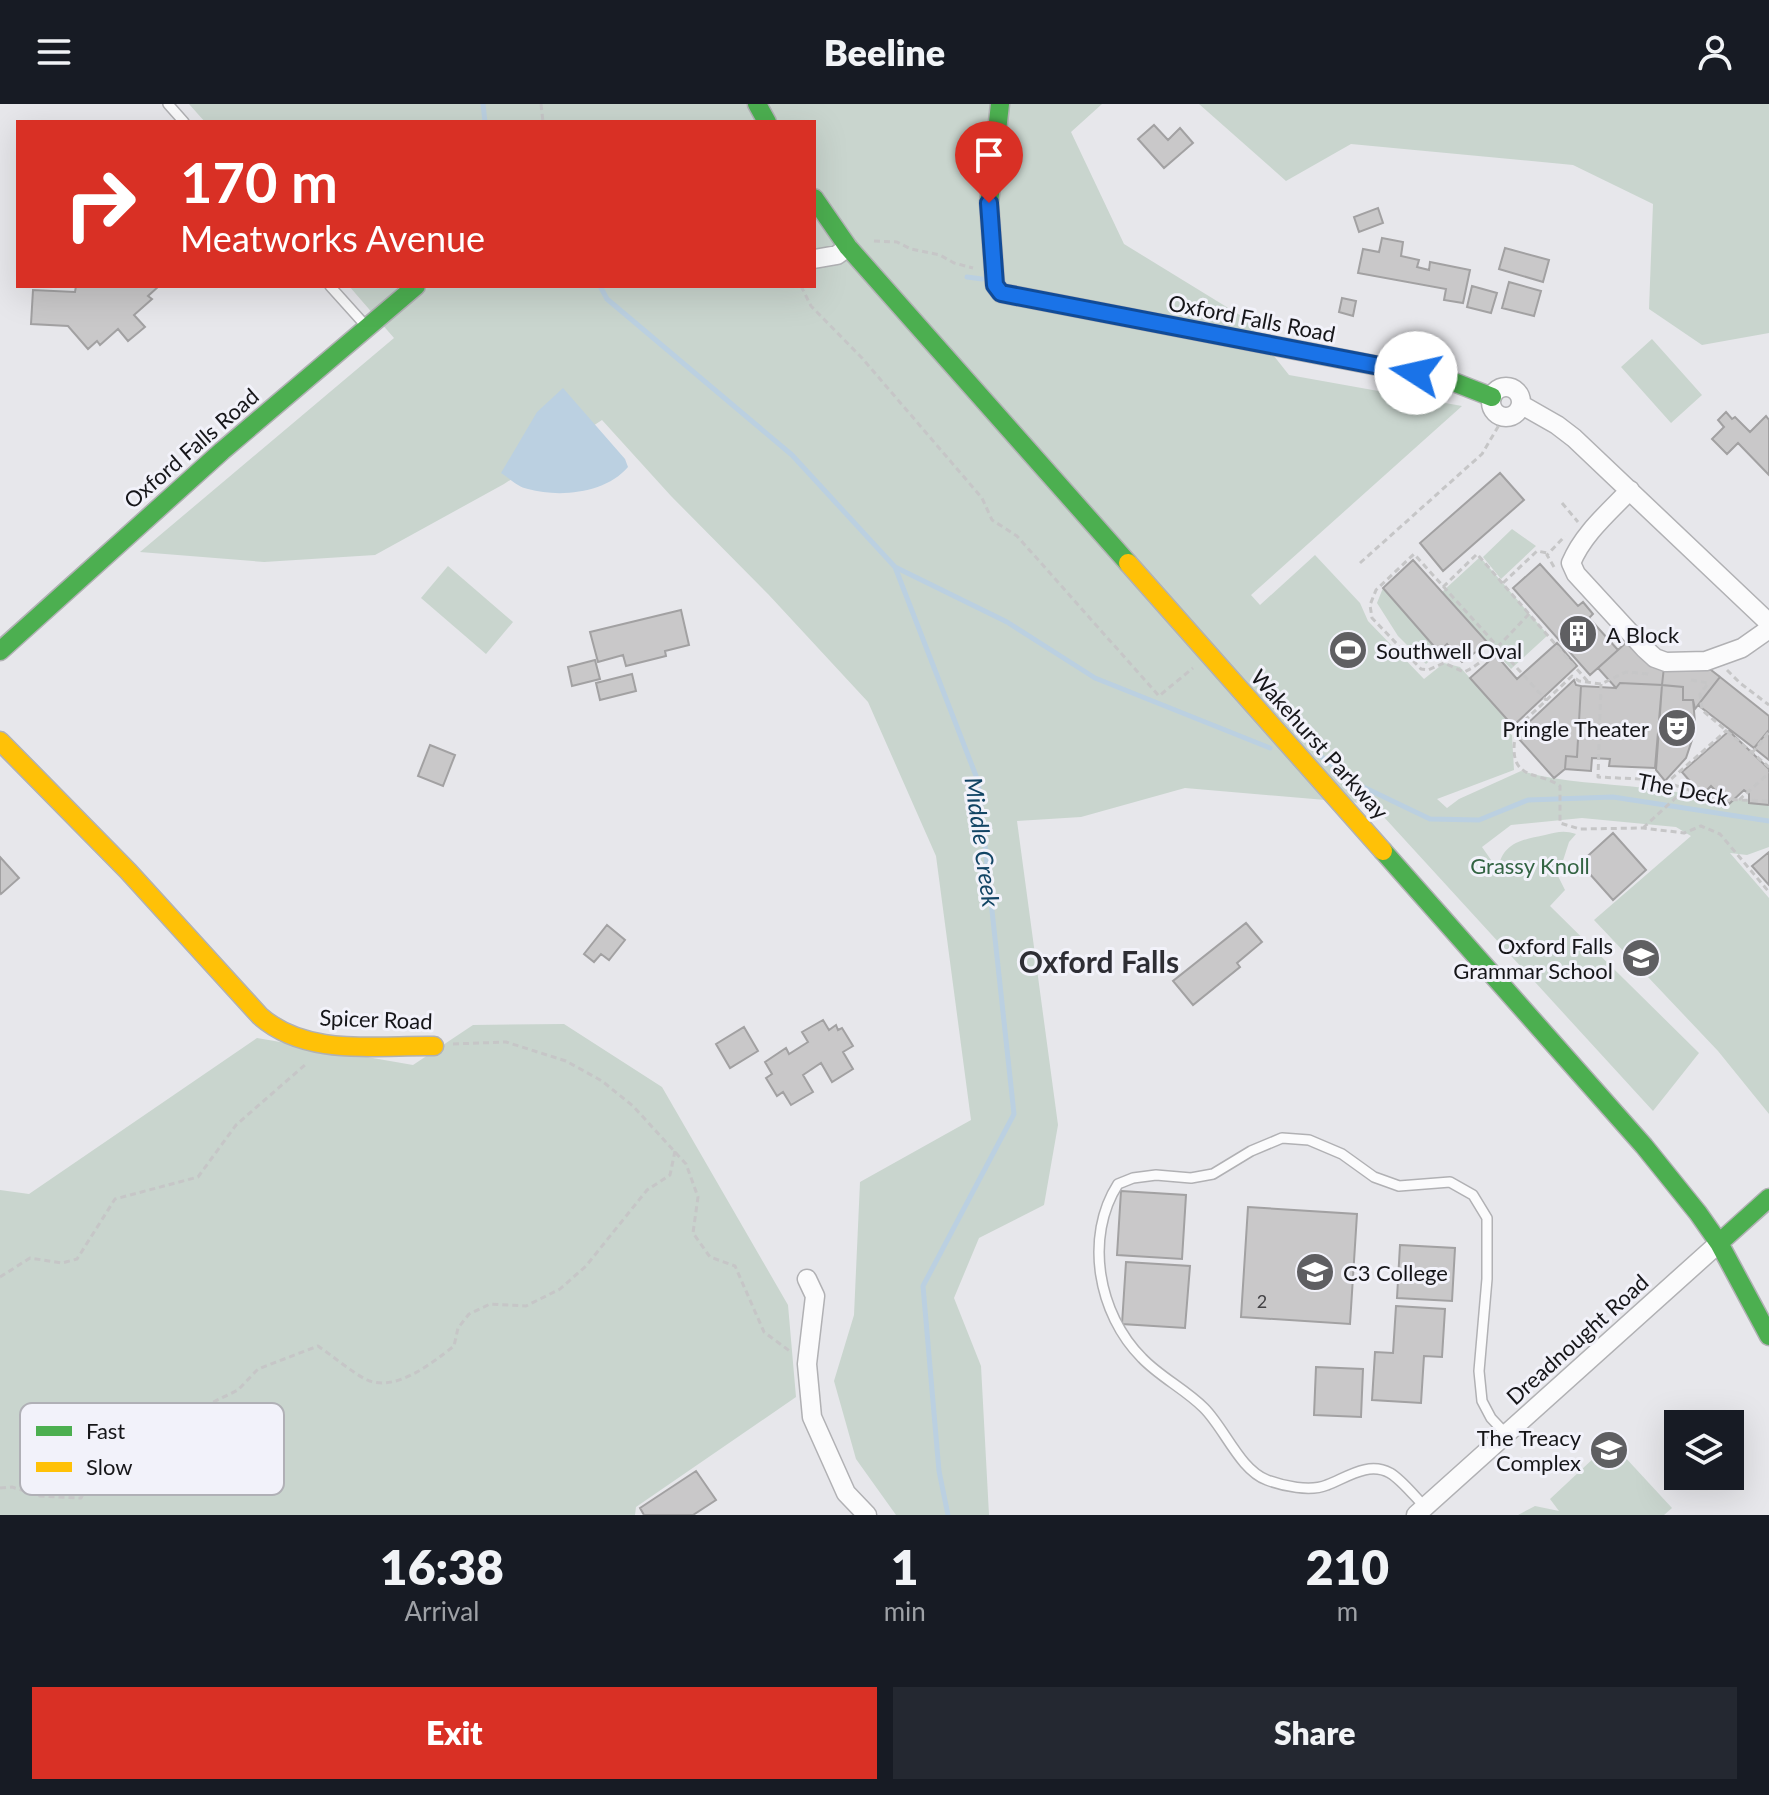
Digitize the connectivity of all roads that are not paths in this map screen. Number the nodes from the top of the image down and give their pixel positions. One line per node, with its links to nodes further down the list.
1 (168, 104): 3 (lane)
2 (1000, 104): 10 (street, Oxford Falls Road)
3 (182, 120)
4 (816, 201): 5 (street, Wakehurst Parkway)
5 (848, 247): 6 (street); 17 (street, Wakehurst Parkway)
6 (816, 259)
7 (332, 288): 9 (lane)
8 (414, 288): 9 (street, Oxford Falls Road)
9 (368, 328): 13 (street, Oxford Falls Road)
10 (1630, 490): 11 (street); 12 (street)
11 (1769, 623)
12 (1769, 629)
13 (0, 651)
14 (0, 741): 15 (street, Spicer Road)
15 (434, 1046)
16 (1769, 1198): 17 (street, Dreadnought Road)
17 (1719, 1243): 19 (street, Wakehurst Parkway); 20 (street, Dreadnought Road)
18 (807, 1279): 22 (street)
19 (1769, 1336)
20 (1507, 1435): 21 (street, Dreadnought Road); 21 (lane)
21 (1421, 1511)
22 (867, 1515)

